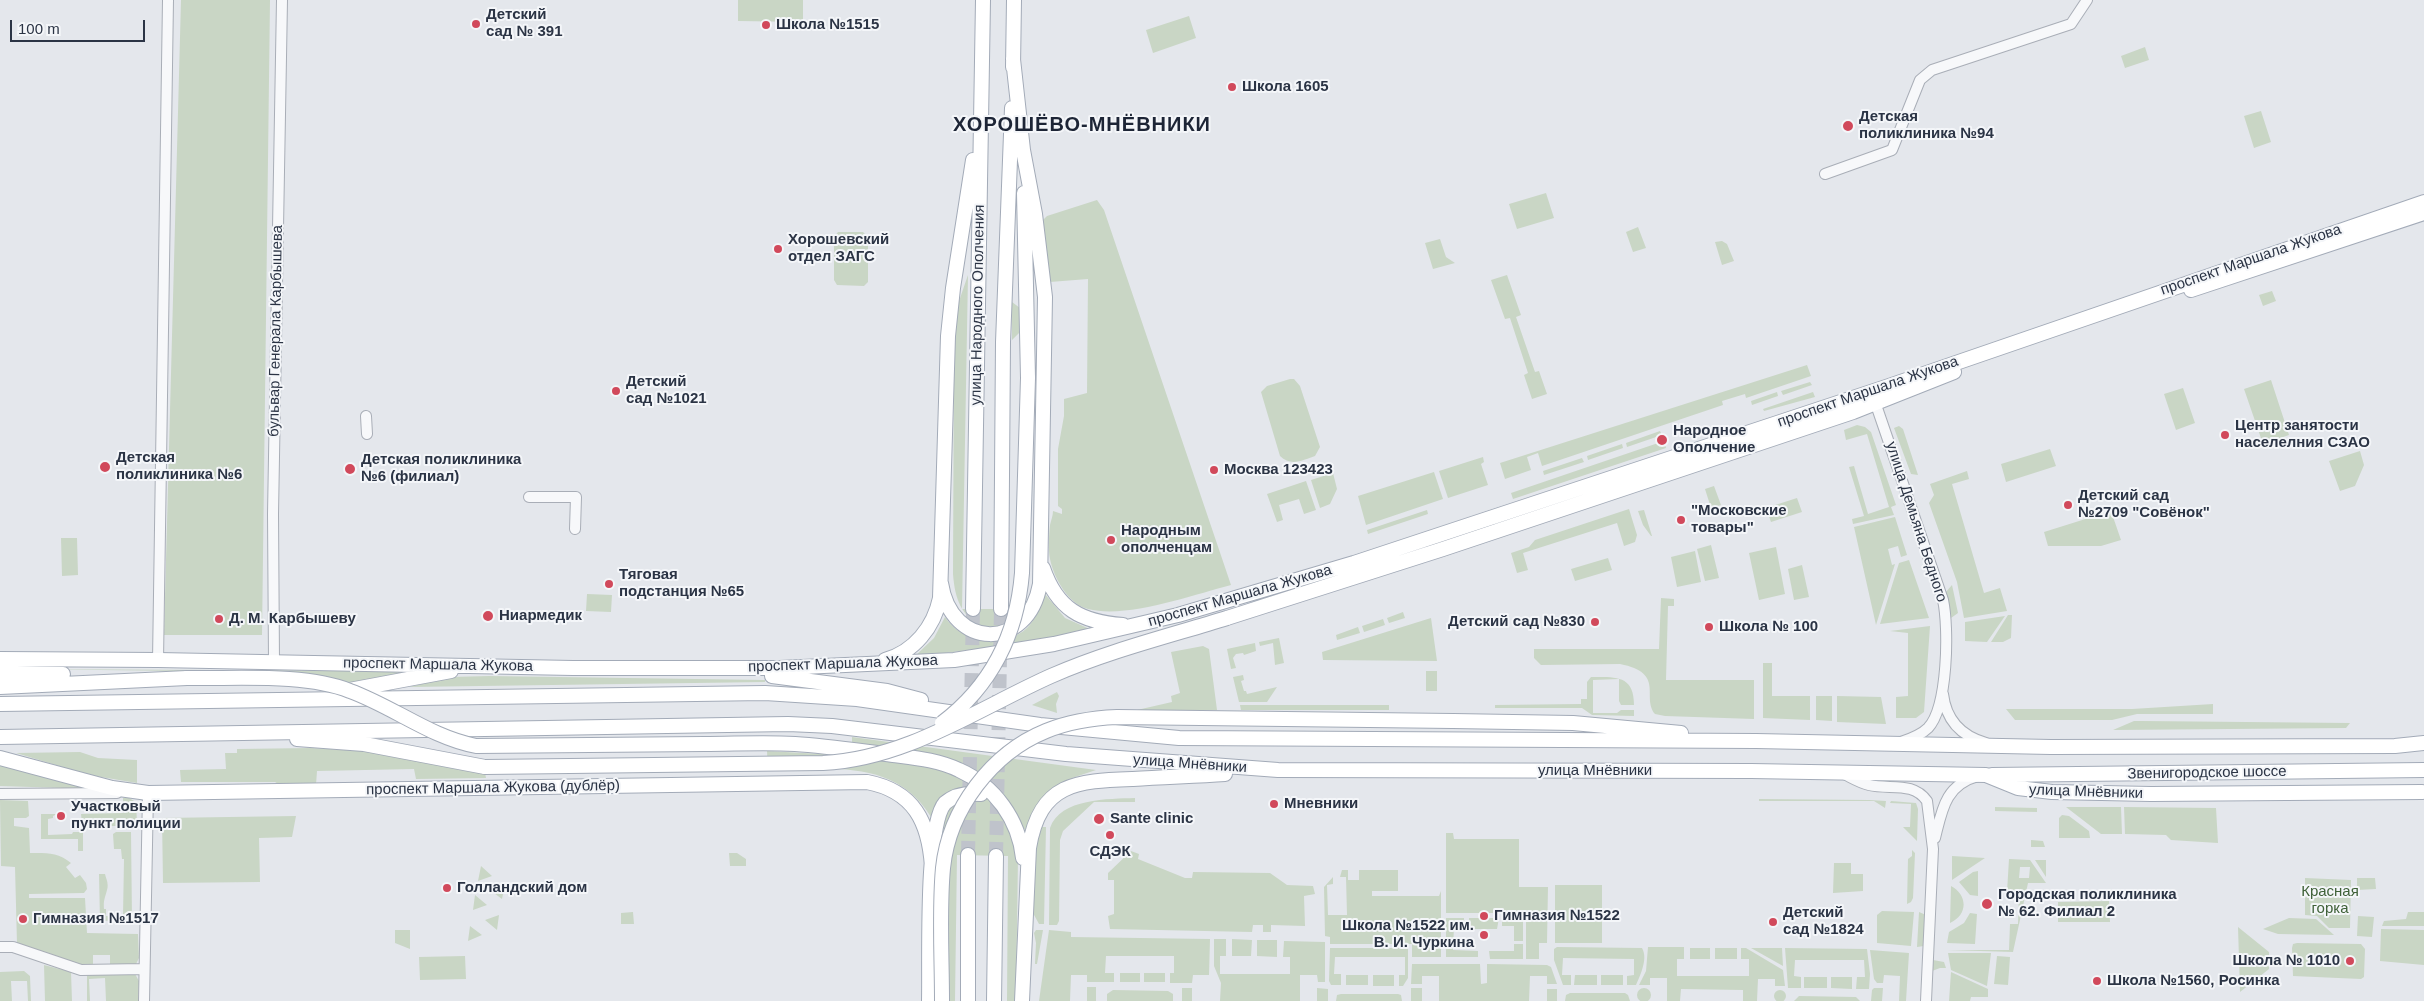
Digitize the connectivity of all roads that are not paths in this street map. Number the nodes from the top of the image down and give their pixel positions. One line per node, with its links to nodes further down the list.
1 (168, 0): 23 (street)
2 (282, 0): 24 (street, бульвар Генерала Карбышева)
3 (983, 0): 7 (main road, улица Народного Ополчения)
4 (1014, 0): 6 (main road, улица Народного Ополчения)
5 (2087, 0): 9 (street)
6 (1013, 59): 8 (main road); 20 (main road, улица Народного Ополчения)
7 (980, 113): 18 (main road); 19 (main road, улица Народного Ополчения)
8 (1023, 150): 17 (main road); 37 (main road, bridge)
9 (1825, 174)
10 (2424, 202): 12 (main road, проспект Маршала Жукова)
11 (2424, 213): 12 (main road, проспект Маршала Жукова)
12 (1873, 397): 21 (main road, проспект Маршала Жукова); 31 (street, улица Демьяна Бедного); 37 (main road, проспект Маршала Жукова, bridge)
13 (366, 416): 14 (street)
14 (366, 434)
15 (529, 497): 16 (street)
16 (575, 529)
17 (1041, 560): 18 (main road); 21 (main road)
18 (941, 583): 25 (main road)
19 (973, 609)
20 (1001, 609)
21 (1151, 622): 25 (main road, проспект Маршала Жукова)
22 (0, 659): 23 (main road, проспект Маршала Жукова)
23 (158, 660): 24 (main road, проспект Маршала Жукова)
24 (274, 662): 26 (main road, проспект Маршала Жукова)
25 (854, 666): 27 (main road, проспект Маршала Жукова)
26 (488, 667): 27 (main road, проспект Маршала Жукова); 32 (main road)
27 (696, 669): 34 (main road)
28 (0, 673): 29 (main road)
29 (15, 679): 30 (main road); 39 (main road, bridge)
30 (0, 686)
31 (1942, 686): 40 (street, улица Демьяна Бедного); 42 (street, улица Демьяна Бедного)
32 (284, 700): 33 (main road, проспект Маршала Жукова); 34 (main road, проспект Маршала Жукова)
33 (0, 704)
34 (949, 712): 38 (main road, улица Мнёвники)
35 (236, 732): 36 (main road); 37 (main road, bridge); 44 (main road, улица Мнёвники)
36 (0, 737)
37 (917, 740)
38 (1756, 741): 40 (main road, улица Мнёвники); 62 (main road, bridge)
39 (795, 744): 48 (main road); 52 (main road)
40 (1895, 744): 42 (main road, улица Мнёвники)
41 (2424, 745): 42 (main road, улица Мнёвники)
42 (2008, 746)
43 (0, 758): 50 (main road)
44 (1278, 770): 46 (main road, улица Мнёвники); 57 (main road)
45 (2424, 770): 47 (main road, Звенигородское шоссе)
46 (1838, 772): 47 (main road, улица Мнёвники); 53 (street)
47 (1988, 775): 49 (main road, улица Мнёвники); 53 (street)
48 (779, 783): 50 (main road, проспект Маршала Жукова (дублёр)); 56 (main road, проспект Маршала Жукова (дублёр))
49 (2422, 792)
50 (148, 793): 51 (street, проспект Маршала Жукова (дублёр)); 59 (street)
51 (0, 794)
52 (1002, 804): 56 (main road); 57 (main road)
53 (1933, 849): 66 (street)
54 (968, 855): 63 (main road)
55 (996, 856): 64 (main road)
56 (932, 867): 61 (main road)
57 (1026, 896): 65 (main road)
58 (0, 947): 59 (street)
59 (144, 969): 60 (street)
60 (144, 1001)
61 (930, 1001)
62 (942, 1001)
63 (968, 1001)
64 (994, 1001)
65 (1022, 1001)
66 (1926, 1001)

